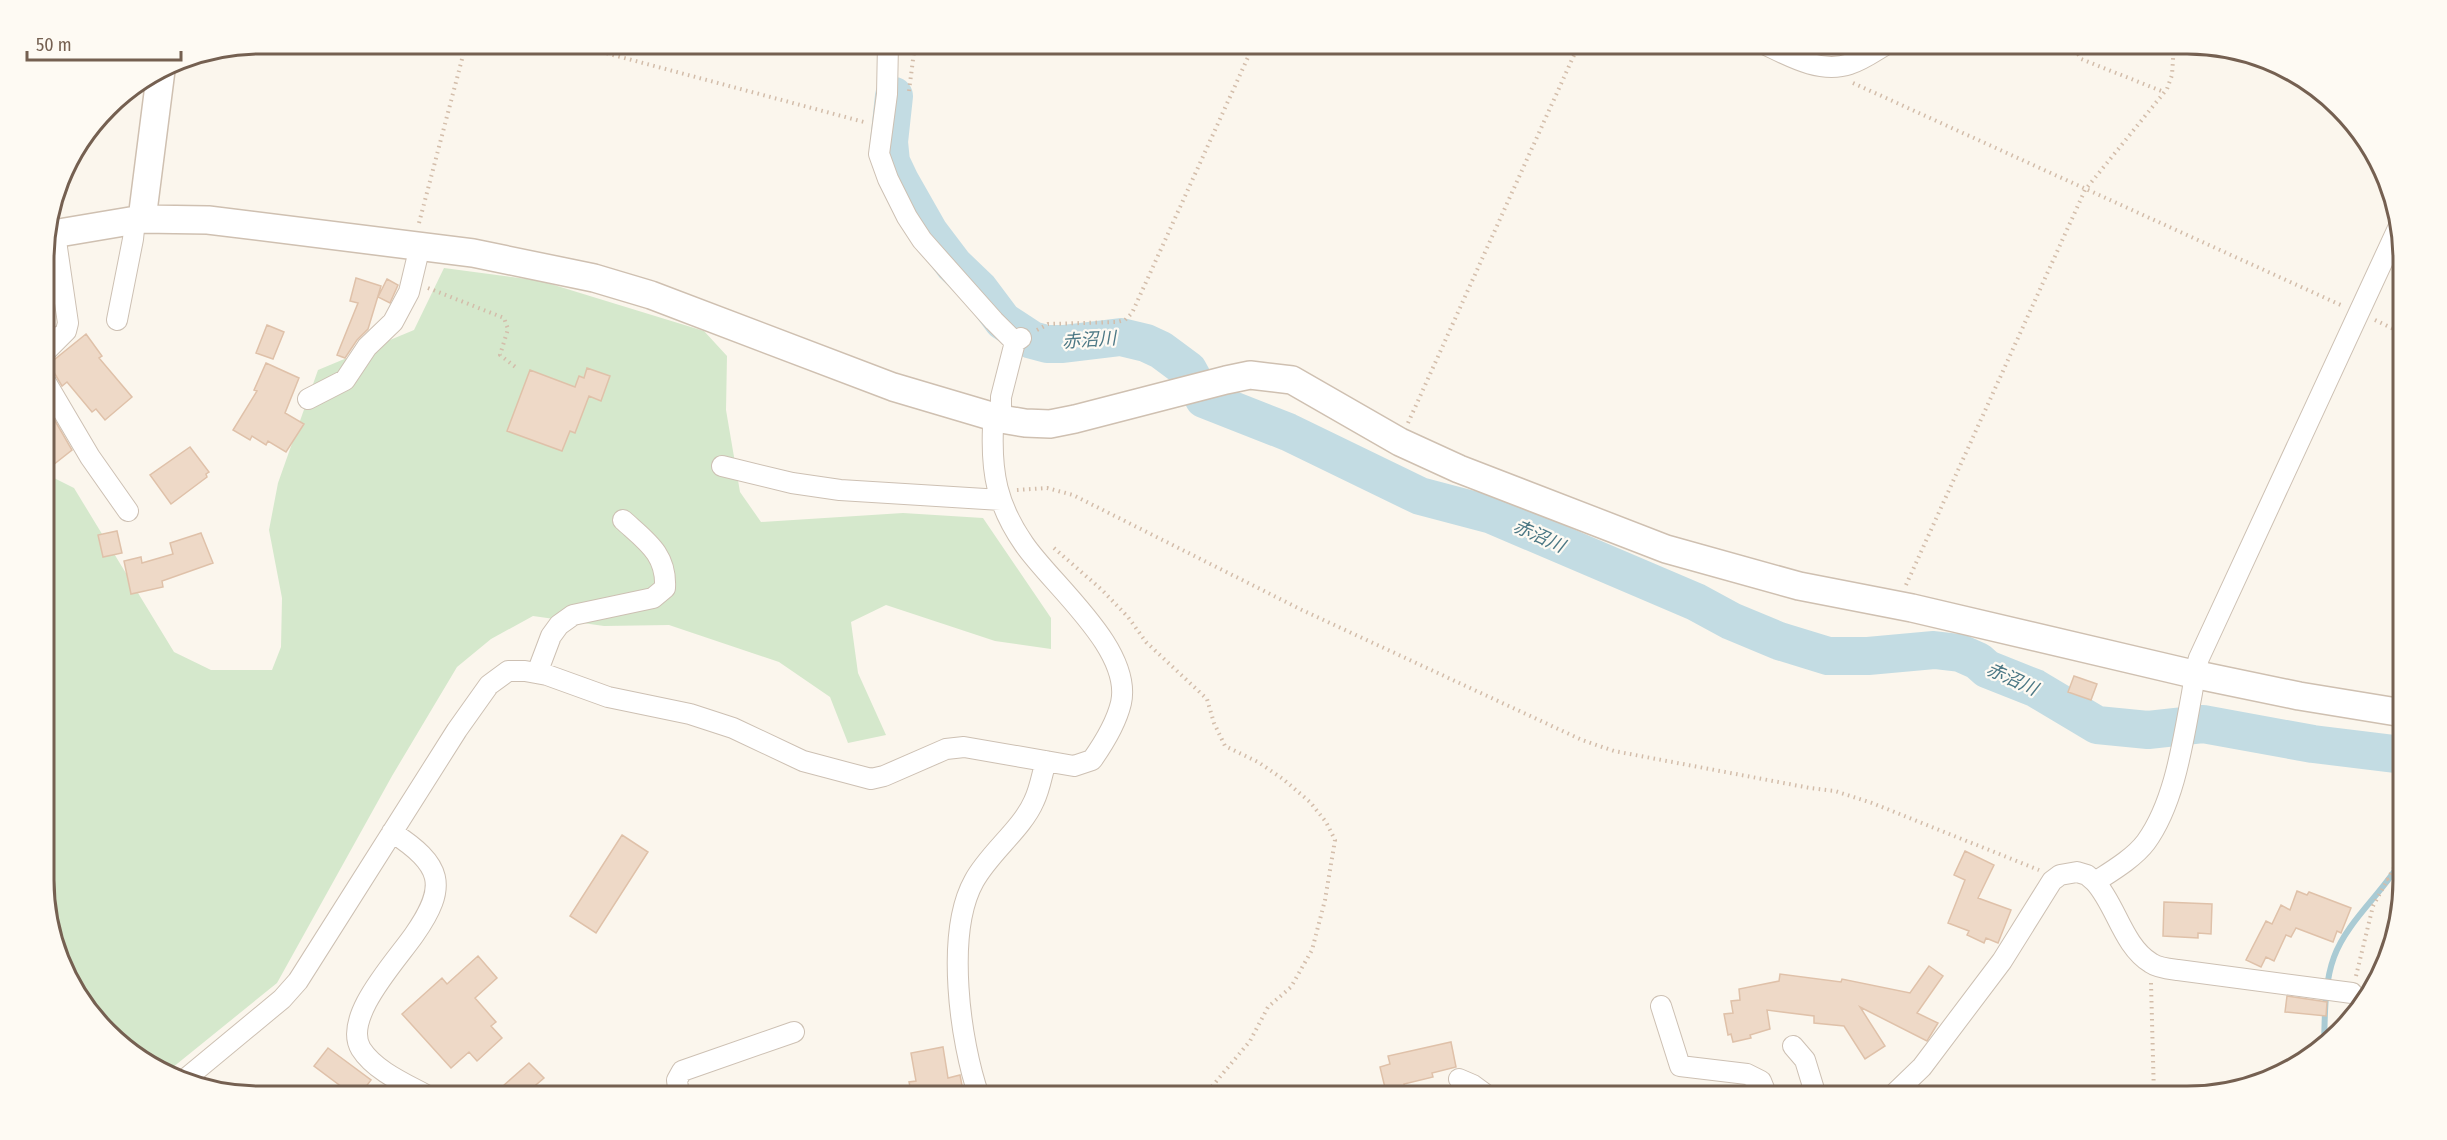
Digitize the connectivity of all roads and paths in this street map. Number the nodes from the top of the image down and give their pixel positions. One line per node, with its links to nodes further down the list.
1 (464, 54): 18 (path)
2 (609, 54): 13 (path)
3 (888, 54): 13 (street)
4 (1249, 54): 23 (path)
5 (1575, 54): 30 (path)
6 (1788, 54): 7 (street)
7 (1869, 54)
8 (2076, 54): 12 (path)
9 (2173, 54): 12 (path)
10 (1847, 80): 14 (path)
11 (159, 81): 15 (street)
12 (2164, 92): 14 (path)
13 (884, 128): 29 (street)
14 (2085, 190): 21 (path); 36 (path)
15 (138, 219): 16 (street); 18 (street); 22 (street)
16 (56, 233)
17 (2392, 242): 21 (street)
18 (417, 245): 28 (street); 29 (street)
19 (54, 250): 25 (street)
20 (426, 283): 26 (path)
21 (2359, 313): 24 (path); 38 (street)
22 (117, 320)
23 (1042, 327)
24 (2393, 329)
25 (54, 343)
26 (518, 369)
27 (54, 396): 33 (street)
28 (308, 399)
29 (1001, 419): 30 (street); 32 (street)
30 (1400, 441): 36 (street)
31 (722, 466): 32 (street)
32 (1000, 496): 40 (street); 43 (path)
33 (128, 511)
34 (623, 520): 37 (street)
35 (1052, 547): 58 (path)
36 (1897, 605): 38 (street)
37 (537, 673): 40 (street); 41 (street)
38 (2193, 674): 39 (street); 45 (street)
39 (2393, 711)
40 (1046, 761): 57 (street)
41 (392, 832): 53 (street); 55 (street)
42 (2393, 867): 44 (path)
43 (2056, 877): 45 (street); 62 (street)
44 (2386, 879): 46 (path); 48 (path)
45 (2095, 882): 47 (street)
46 (2393, 882)
47 (2150, 963): 48 (street); 63 (path)
48 (2352, 993): 50 (path)
49 (1660, 1006): 60 (street)
50 (2348, 1007)
51 (794, 1032): 56 (street)
52 (1793, 1046): 61 (street)
53 (191, 1074)
54 (1459, 1079): 59 (street)
55 (411, 1086)
56 (678, 1086)
57 (977, 1086)
58 (1212, 1086)
59 (1476, 1086)
60 (1763, 1086)
61 (1813, 1086)
62 (1905, 1086)
63 (2154, 1086)

